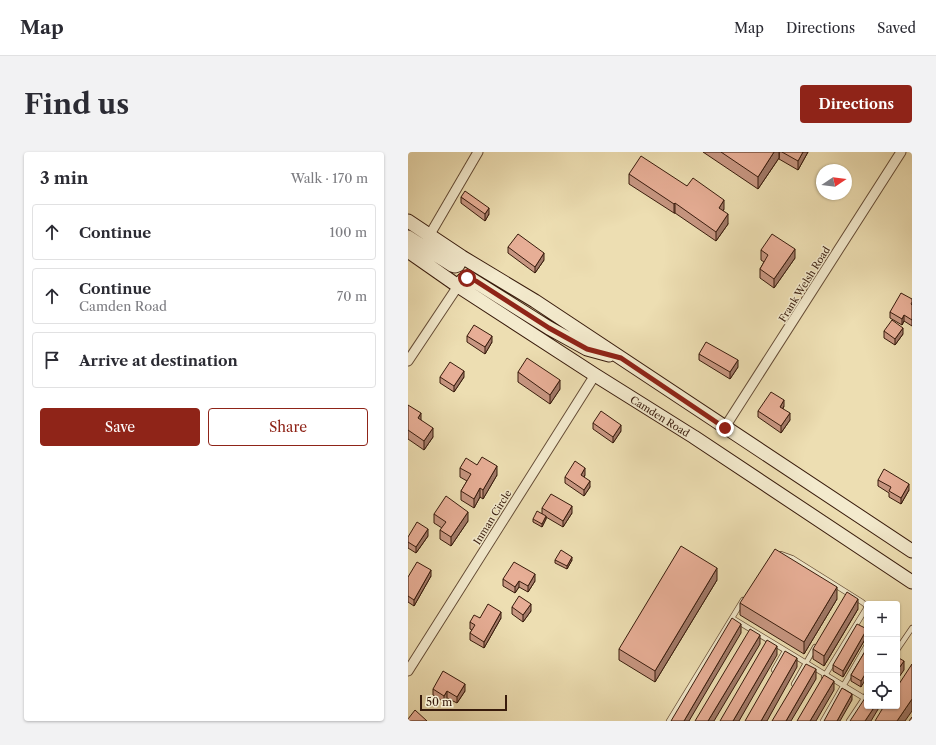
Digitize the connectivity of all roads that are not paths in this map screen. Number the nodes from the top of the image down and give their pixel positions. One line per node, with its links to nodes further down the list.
1 (478, 152): 4 (street)
2 (900, 152): 12 (street, Frank Welsh Road)
3 (408, 221): 4 (main road)
4 (429, 236): 7 (main road)
5 (408, 237): 7 (main road)
6 (408, 251): 8 (main road, Camden Road)
7 (462, 257): 9 (main road)
8 (458, 286): 9 (main road); 10 (street); 11 (main road, Camden Road)
9 (621, 358): 12 (main road)
10 (408, 361)
11 (595, 375): 15 (main road, Camden Road); 32 (street, Inman Circle)
12 (725, 428): 13 (main road)
13 (912, 551)
14 (777, 555): 16 (lane)
15 (912, 582)
16 (847, 592): 18 (lane); 19 (lane)
17 (747, 593): 21 (lane)
18 (843, 598)
19 (864, 604)
20 (864, 612): 33 (lane)
21 (732, 618): 23 (lane); 40 (lane)
22 (912, 628): 27 (lane)
23 (750, 629): 24 (lane); 25 (lane)
24 (746, 636)
25 (768, 640): 28 (lane); 29 (lane)
26 (817, 644): 31 (lane)
27 (900, 646)
28 (764, 647)
29 (785, 650): 31 (lane); 34 (lane)
30 (864, 650): 36 (lane)
31 (806, 663): 33 (lane); 37 (lane)
32 (408, 671)
33 (825, 675): 35 (lane); 36 (lane)
34 (771, 676)
35 (821, 682)
36 (843, 686): 38 (lane); 41 (lane)
37 (792, 689)
38 (864, 696)
39 (864, 698): 42 (lane)
40 (669, 721)
41 (823, 721)
42 (849, 721)

